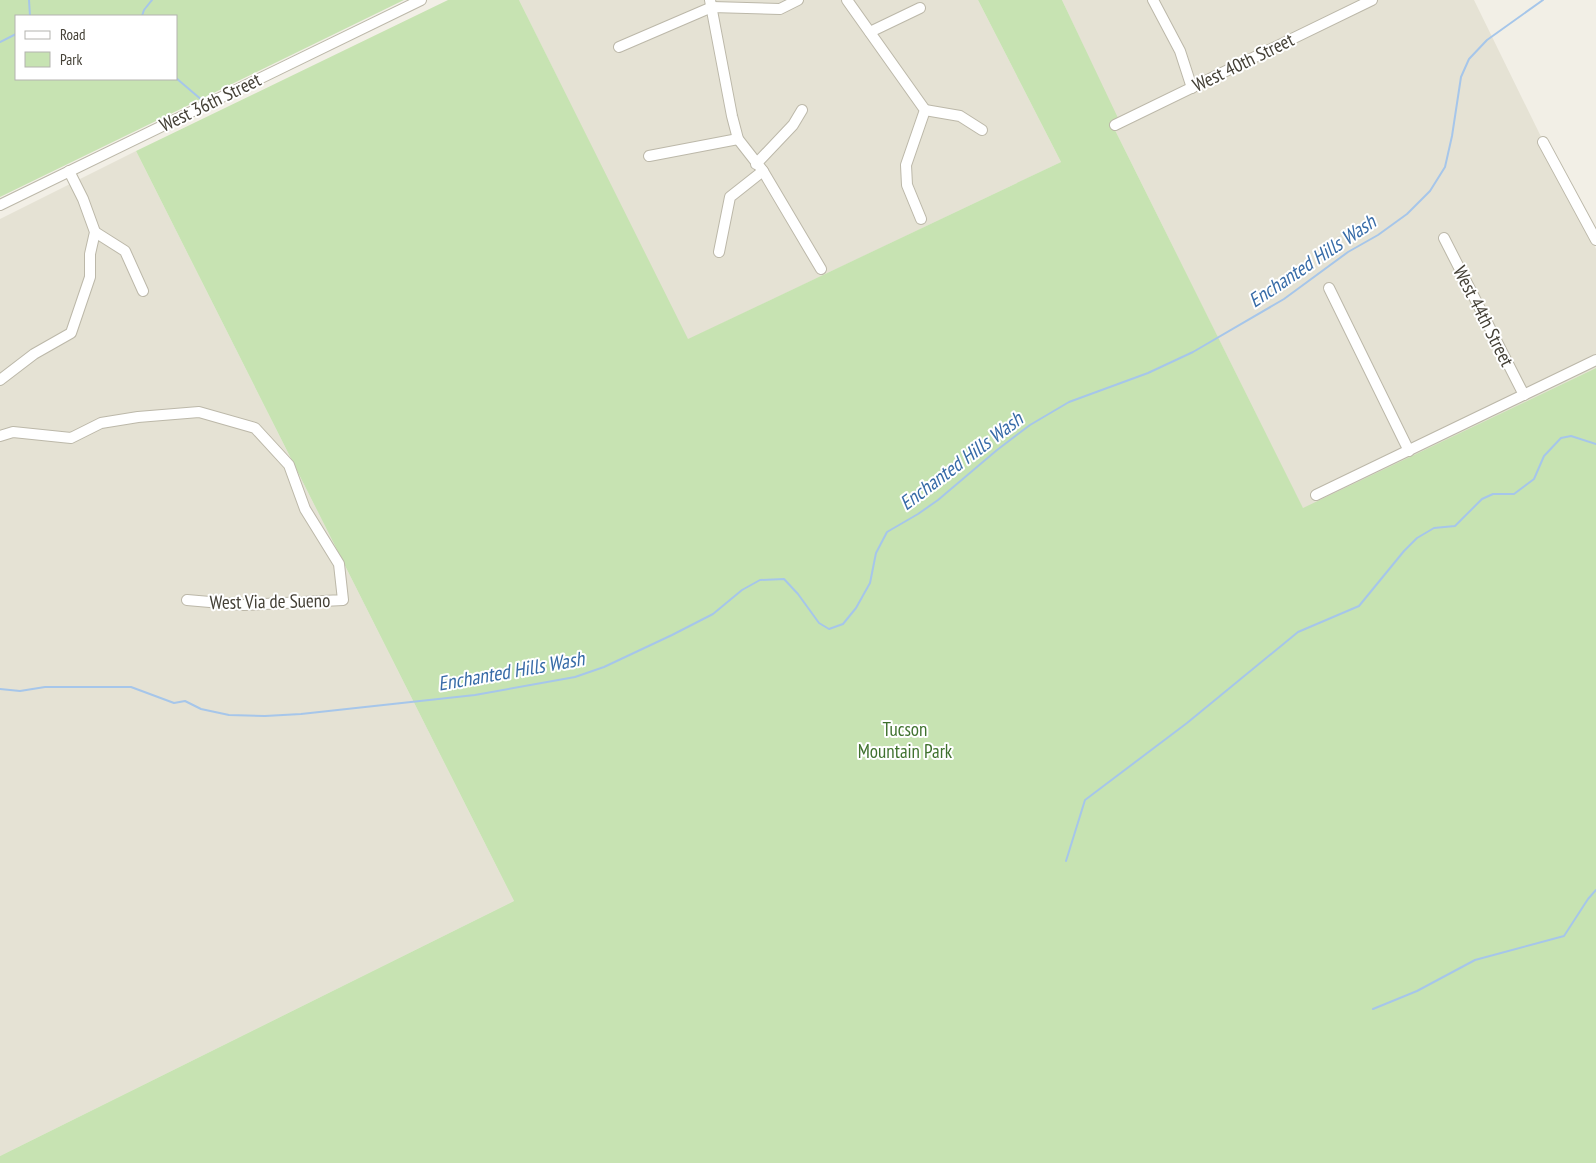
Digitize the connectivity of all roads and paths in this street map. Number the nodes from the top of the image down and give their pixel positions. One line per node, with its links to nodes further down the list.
1 (421, 0): 20 (street, West 36th Street)
2 (798, 0): 6 (street)
3 (847, 0): 9 (street)
4 (1153, 0): 11 (street)
5 (1372, 0): 7 (street, West 40th Street)
6 (711, 3): 10 (street); 16 (street)
7 (1352, 4): 11 (street, West 40th Street)
8 (920, 8): 9 (street)
9 (870, 32): 13 (street)
10 (619, 47)
11 (1192, 88): 14 (street, West 40th Street)
12 (802, 110): 19 (street)
13 (925, 110): 15 (street); 22 (street)
14 (1115, 125)
15 (982, 130)
16 (738, 139): 18 (street); 19 (street)
17 (1543, 142): 25 (street)
18 (649, 156)
19 (759, 168): 26 (street); 27 (street)
20 (69, 171): 21 (street, West 36th Street); 23 (street)
21 (0, 205)
22 (921, 219)
23 (95, 232): 29 (street); 31 (street)
24 (1444, 238): 32 (street, West 44th Street)
25 (1596, 240)
26 (719, 252)
27 (821, 269)
28 (1329, 288): 34 (street)
29 (144, 291)
30 (1596, 360): 32 (street)
31 (0, 380)
32 (1524, 395): 34 (street)
33 (0, 436): 36 (street, West Via de Sueno)
34 (1410, 451): 35 (street)
35 (1316, 494)
36 (187, 600)

